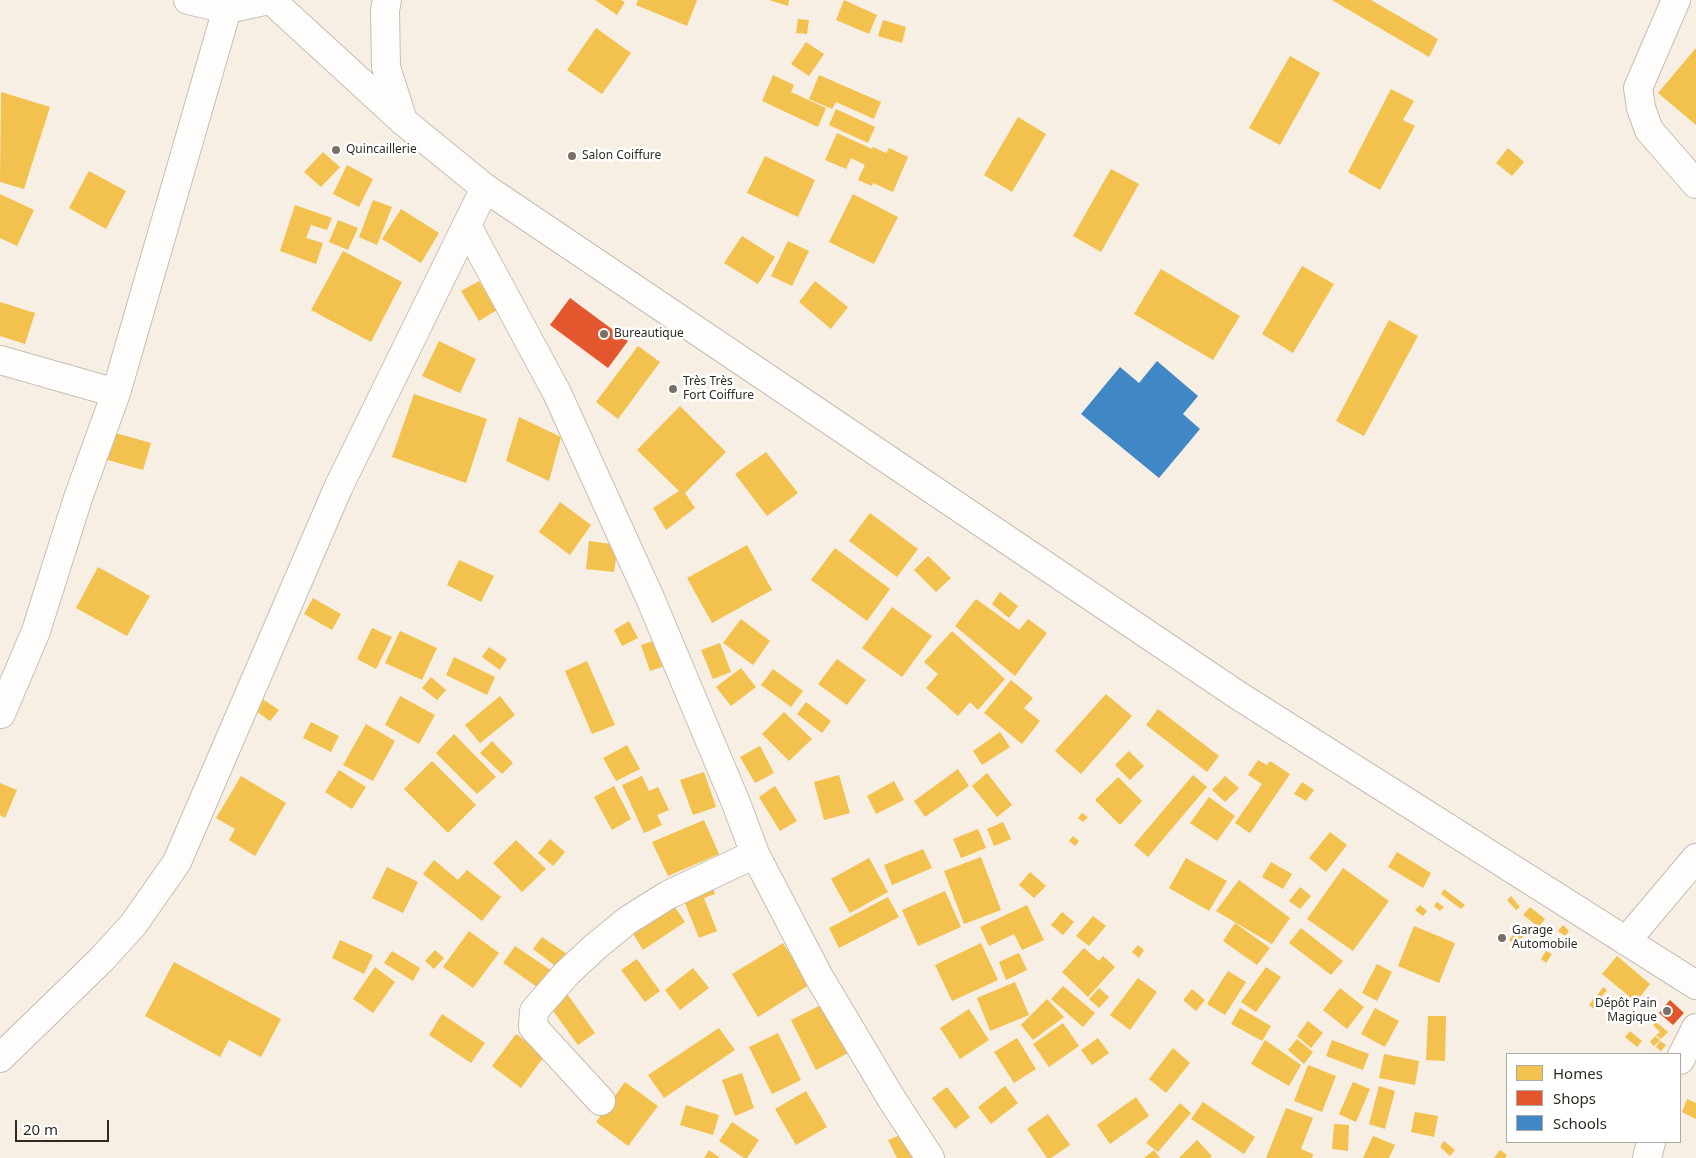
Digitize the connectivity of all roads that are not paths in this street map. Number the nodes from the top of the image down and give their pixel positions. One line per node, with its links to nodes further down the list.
1 (188, 0): 5 (street)
2 (270, 0): 5 (street); 6 (street)
3 (387, 0): 6 (street)
4 (1676, 0): 7 (street)
5 (227, 9): 11 (street)
6 (403, 121): 8 (street)
7 (1696, 184)
8 (485, 188): 9 (street); 15 (street)
9 (467, 226): 13 (street); 18 (street)
10 (0, 360): 11 (street)
11 (116, 392): 12 (street)
12 (1, 714)
13 (755, 854): 20 (street); 22 (street)
14 (1696, 858): 15 (street)
15 (1626, 941): 16 (street)
16 (1696, 985)
17 (1696, 1028): 19 (street)
18 (0, 1058)
19 (1681, 1058)
20 (601, 1101)
21 (1651, 1143): 23 (street)
22 (930, 1158)
23 (1647, 1158)

